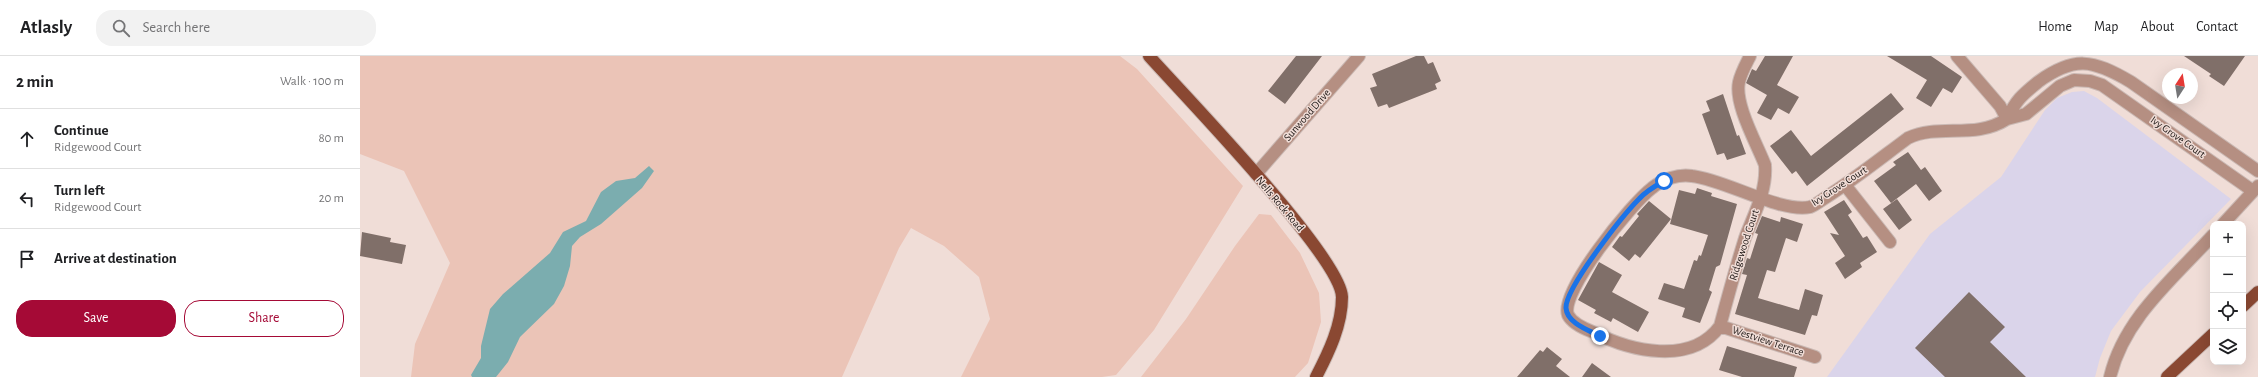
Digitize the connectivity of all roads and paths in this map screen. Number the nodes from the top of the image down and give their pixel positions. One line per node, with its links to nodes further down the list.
1 (1149, 56): 9 (main road, Nells Rock Road)
2 (1359, 56): 9 (street, Sunwood Drive)
3 (1750, 56): 12 (street)
4 (1957, 56): 7 (street)
5 (2111, 70): 6 (street); 7 (street, Ivy Grove Court); 8 (street, Ivy Grove Court)
6 (2102, 85): 7 (street, Ivy Grove Court); 11 (street, Ivy Grove Court)
7 (2007, 119): 10 (street, Ivy Grove Court)
8 (2258, 171)
9 (1256, 174): 21 (main road, Nells Rock Road)
10 (1845, 185): 12 (street, Ivy Grove Court); 15 (street)
11 (2256, 189): 13 (street)
12 (1761, 197): 18 (street, Ridgewood Court); 18 (street, Ridgewood Court)
13 (2226, 221)
14 (2210, 238): 22 (street)
15 (1890, 242)
16 (2258, 292): 17 (main road)
17 (2246, 303)
18 (1720, 326): 20 (street, Westview Terrace)
19 (2210, 337): 23 (main road)
20 (1815, 357)
21 (1316, 377)
22 (2110, 377)
23 (2168, 377)

